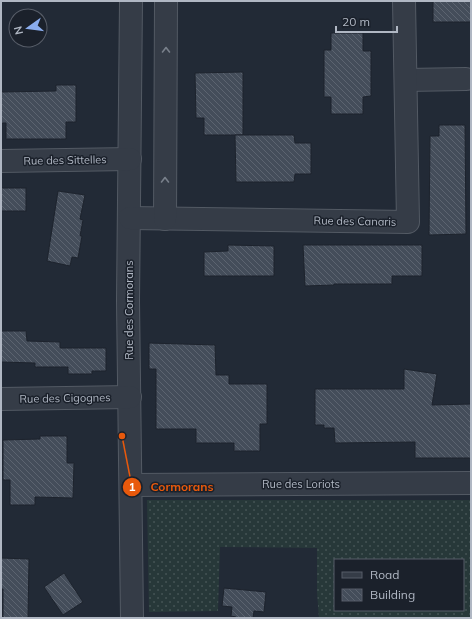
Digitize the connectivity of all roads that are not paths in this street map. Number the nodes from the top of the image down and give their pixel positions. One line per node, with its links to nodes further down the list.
1 (131, 1): 6 (street, Rue des Cormorans)
2 (166, 1): 9 (street, one-way to 2)
3 (404, 1): 5 (street, Rue des Canaris)
4 (466, 79): 5 (street)
5 (406, 80): 9 (street, Rue des Canaris)
6 (130, 160): 7 (street, Rue des Sittelles); 8 (street, Rue des Cormorans)
7 (1, 161)
8 (130, 218): 9 (street, Rue des Canaris); 10 (street, Rue des Cormorans)
9 (165, 218)
10 (130, 397): 11 (street, Rue des Cigognes); 13 (street, Rue des Cormorans)
11 (1, 399)
12 (471, 484): 13 (street, Rue des Loriots)
13 (130, 485): 14 (street, Rue des Cormorans)
14 (132, 618)

